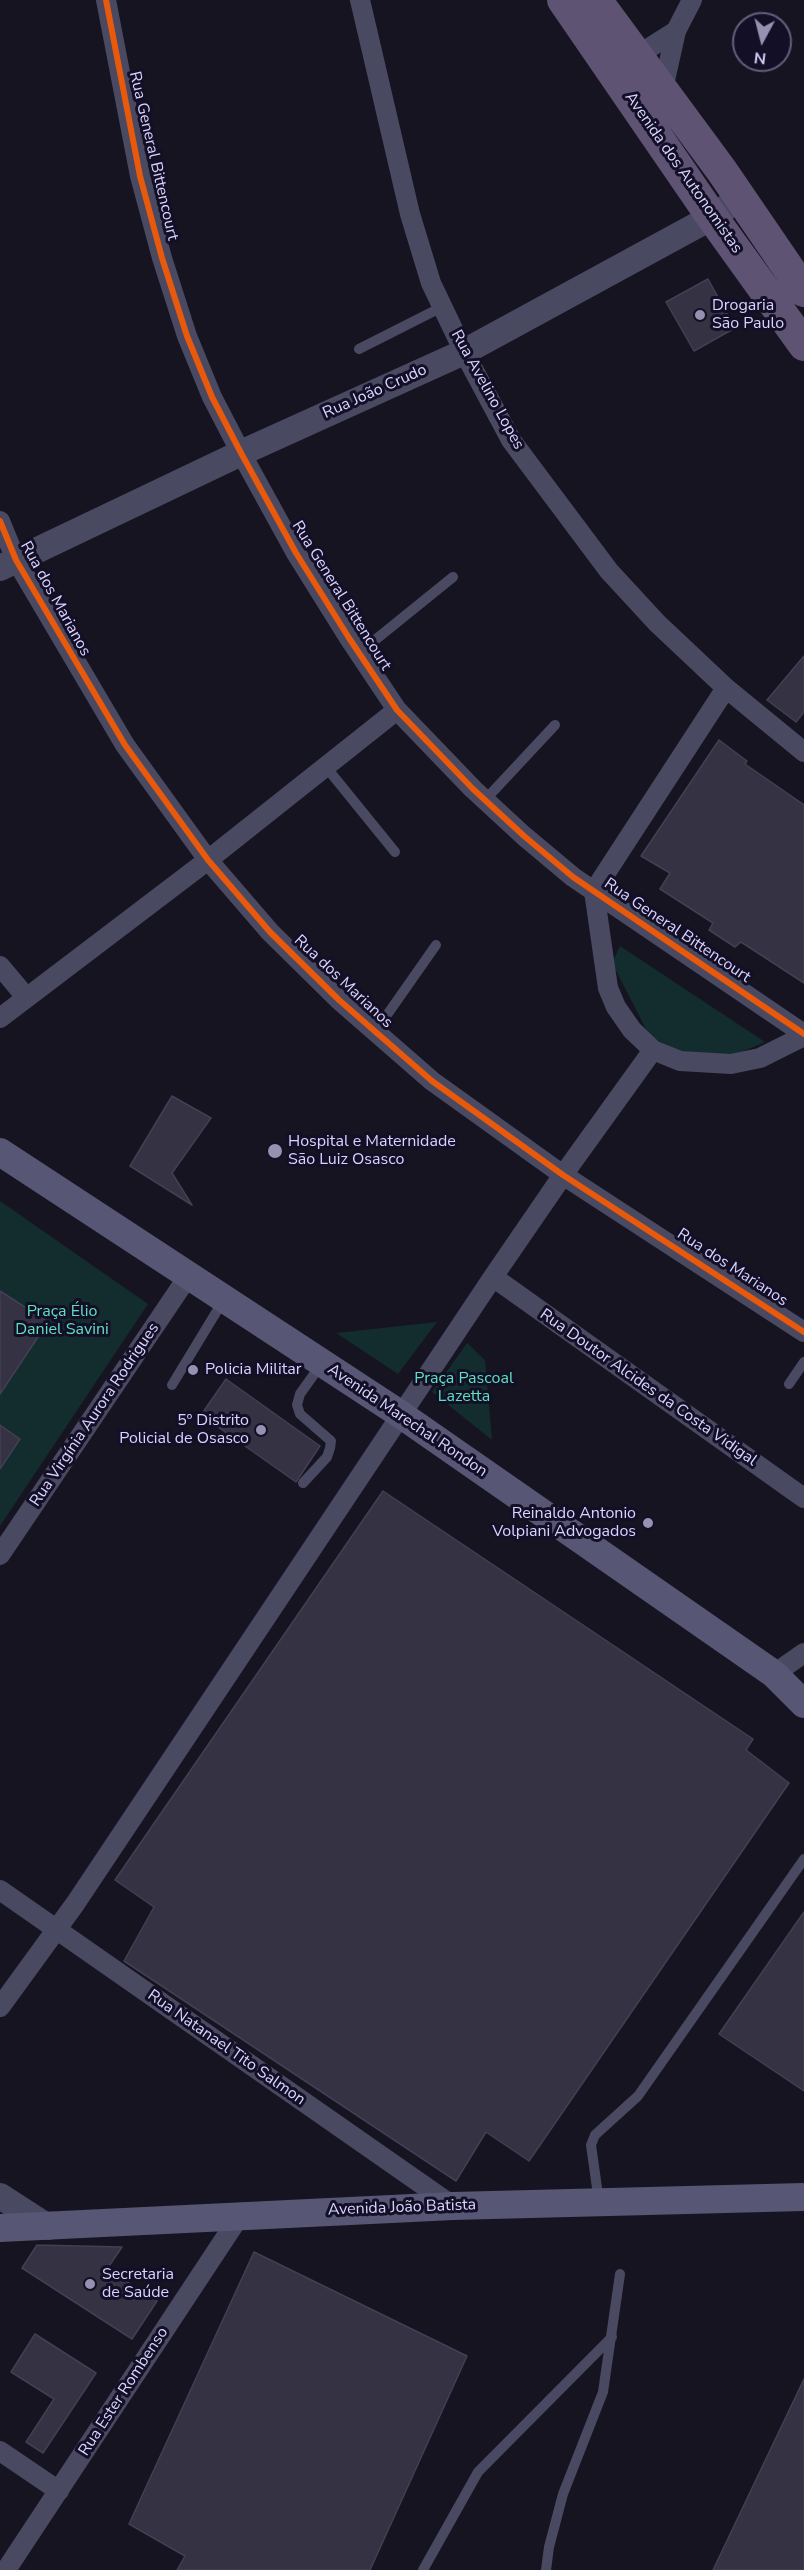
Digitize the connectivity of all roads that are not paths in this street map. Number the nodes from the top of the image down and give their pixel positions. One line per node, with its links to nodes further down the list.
1 (106, 0): 16 (street, Rua General Bittencourt)
2 (360, 0): 12 (street, Rua Avelino Lopes)
3 (563, 0): 10 (main road, Avenida dos Autonomistas)
4 (596, 0): 7 (main road, Avenida dos Autonomistas)
5 (692, 0): 6 (street)
6 (676, 31): 7 (street); 8 (street)
7 (638, 55): 8 (main road, Avenida dos Autonomistas)
8 (663, 89): 9 (main road, Avenida dos Autonomistas)
9 (740, 198): 10 (street, Rua João Crudo); 11 (main road, Avenida dos Autonomistas)
10 (712, 218): 13 (main road, Avenida dos Autonomistas); 15 (street, Rua João Crudo)
11 (804, 291)
12 (442, 307): 14 (lane); 15 (street, Rua Avelino Lopes)
13 (804, 345)
14 (359, 349)
15 (464, 352): 16 (street, Rua João Crudo); 21 (street, Rua Avelino Lopes)
16 (241, 453): 18 (street, Rua João Crudo); 20 (street, Rua General Bittencourt)
17 (0, 521): 18 (street, Rua dos Marianos)
18 (8, 564): 28 (street, Rua dos Marianos)
19 (453, 577): 20 (lane)
20 (358, 653): 22 (street, Rua General Bittencourt)
21 (726, 688): 24 (street, Rua Avelino Lopes); 29 (street)
22 (397, 710): 25 (street); 26 (street, Rua General Bittencourt)
23 (555, 725): 26 (lane)
24 (804, 752)
25 (326, 767): 27 (lane); 28 (street)
26 (485, 800): 29 (street, Rua General Bittencourt)
27 (395, 852)
28 (208, 860): 32 (street); 34 (street, Rua dos Marianos)
29 (594, 891): 35 (street, Rua General Bittencourt); 36 (street)
30 (436, 945): 34 (lane)
31 (0, 966): 32 (street)
32 (26, 997): 33 (street)
33 (0, 1018)
34 (375, 1032): 38 (street, Rua dos Marianos)
35 (804, 1035): 36 (street)
36 (653, 1050): 38 (street)
37 (0, 1152): 39 (main road, Avenida Marechal Rondon)
38 (563, 1175): 40 (street); 42 (street, Rua dos Marianos)
39 (189, 1275): 41 (main road, Avenida Marechal Rondon); 50 (street, Rua Virgínia Aurora Rodrigues)
40 (493, 1277): 47 (street); 49 (street, Rua Doutor Alcides da Costa Vidigal)
41 (225, 1299): 44 (main road, Avenida Marechal Rondon); 46 (lane)
42 (804, 1332)
43 (804, 1362): 45 (lane)
44 (322, 1363): 47 (main road, Avenida Marechal Rondon); 48 (lane)
45 (789, 1384)
46 (172, 1385)
47 (400, 1414): 52 (main road, Avenida Marechal Rondon); 56 (street)
48 (303, 1483)
49 (804, 1498)
50 (0, 1555)
51 (804, 1653): 52 (street)
52 (774, 1674): 53 (main road, Avenida Marechal Rondon)
53 (804, 1704)
54 (804, 1859): 60 (lane)
55 (0, 1890): 56 (street, Rua Natanael Tito Salmon)
56 (56, 1930): 57 (street); 61 (street, Rua Natanael Tito Salmon)
57 (0, 2007)
58 (0, 2196): 63 (street)
59 (804, 2197): 60 (main road, Avenida João Batista)
60 (599, 2202): 61 (main road, Avenida João Batista)
61 (453, 2206): 62 (main road, Avenida João Batista)
62 (241, 2214): 63 (main road, Avenida João Batista); 68 (street, Rua Ester Rombenso)
63 (48, 2227): 64 (main road, Avenida João Batista)
64 (0, 2228)
65 (620, 2274): 66 (lane)
66 (612, 2337): 70 (lane); 71 (lane)
67 (0, 2451): 68 (street)
68 (59, 2491): 69 (street, Rua Ester Rombenso)
69 (6, 2570)
70 (423, 2570)
71 (546, 2570)

